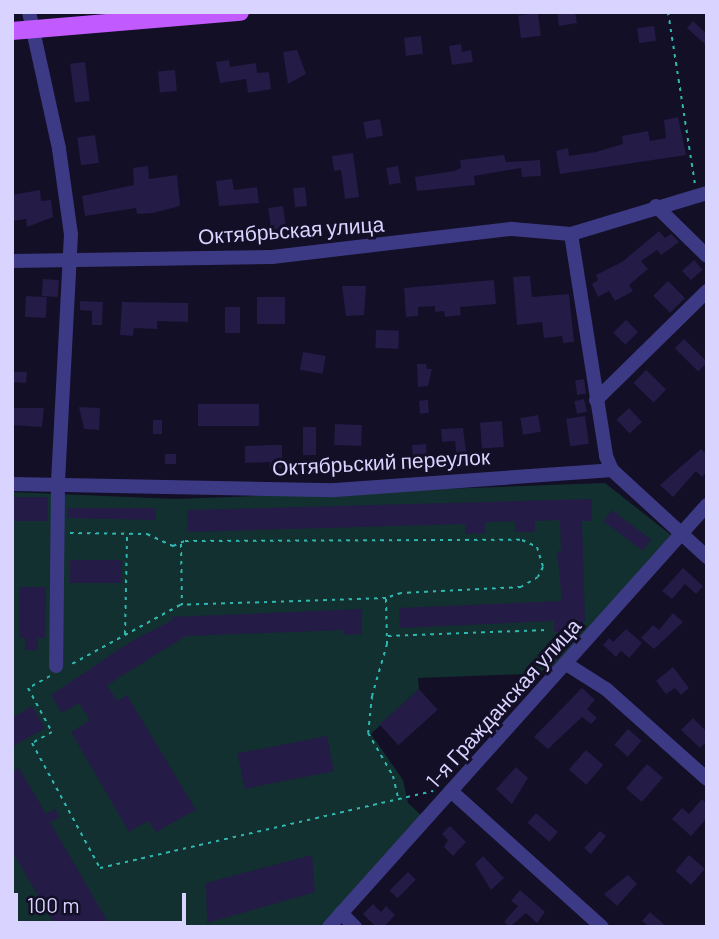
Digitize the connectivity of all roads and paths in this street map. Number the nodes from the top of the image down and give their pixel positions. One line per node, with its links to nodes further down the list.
1 (240, 12): 3 (main road)
2 (668, 12): 5 (path)
3 (30, 21): 4 (main road); 10 (street)
4 (12, 31)
5 (702, 195): 6 (street)
6 (656, 206): 7 (street); 8 (street)
7 (571, 234): 10 (street, Октябрьская улица); 12 (street)
8 (707, 256)
9 (12, 261): 10 (street, Октябрьская улица)
10 (72, 261): 15 (street)
11 (707, 291): 12 (street)
12 (597, 400): 13 (street)
13 (612, 470): 15 (street, Октябрьский переулок); 19 (street)
14 (12, 484): 15 (street, Октябрьский переулок)
15 (58, 486): 17 (street)
16 (707, 505): 19 (street, 1-я Гражданская улица)
17 (57, 533): 18 (path); 28 (street)
18 (127, 534): 20 (path); 25 (path)
19 (681, 534): 21 (street); 27 (street, 1-я Гражданская улица)
20 (181, 543): 22 (path); 23 (path)
21 (707, 557)
22 (386, 598): 23 (path); 26 (path)
23 (182, 605): 25 (path)
24 (547, 630): 26 (path)
25 (125, 634): 28 (path)
26 (387, 636): 31 (path)
27 (568, 665): 29 (street); 30 (street, 1-я Гражданская улица)
28 (60, 668): 31 (path)
29 (707, 779)
30 (451, 791): 31 (path); 32 (street, 1-я Гражданская улица); 35 (street)
31 (399, 799)
32 (341, 913): 33 (street, 1-я Гражданская улица); 34 (street)
33 (329, 927)
34 (355, 927)
35 (602, 927)

